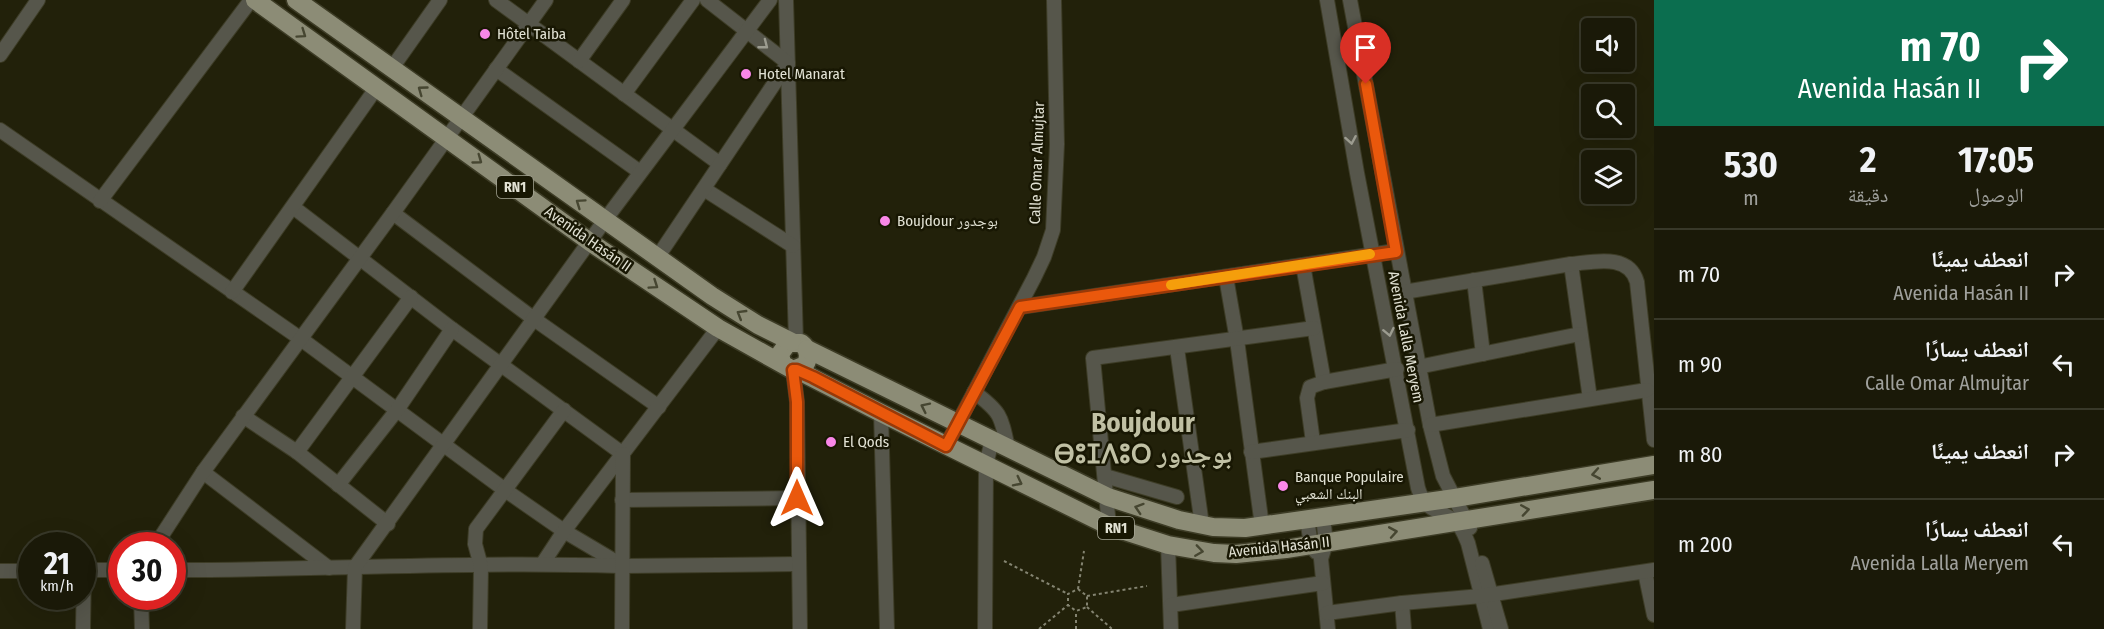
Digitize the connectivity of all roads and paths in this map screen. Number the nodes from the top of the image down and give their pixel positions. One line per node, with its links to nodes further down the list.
1 (38, 0): 17 (street)
2 (253, 0): 22 (main road, Avenida Hasán II / RN1, one-way to 22); 31 (street)
3 (296, 0): 20 (main road, Avenida Hasán II / RN1)
4 (440, 0): 20 (street)
5 (496, 0): 15 (street)
6 (546, 0): 15 (street)
7 (623, 0): 18 (street)
8 (693, 0): 23 (street)
9 (707, 0): 16 (street)
10 (770, 0): 16 (street)
11 (786, 0): 19 (street)
12 (1054, 0): 48 (street, Calle Omar Almujtar)
13 (1327, 0): 38 (street, Avenida Lalla Meryem, one-way to 38)
14 (1350, 0): 37 (street, Avenida Lalla Meryem)
15 (529, 24): 18 (street); 21 (street)
16 (747, 31): 19 (street, one-way to 19); 25 (street)
17 (2, 48)
18 (579, 61): 23 (street)
19 (788, 63): 28 (street); 36 (street)
20 (392, 68): 24 (main road, Avenida Hasán II / RN1, one-way to 20)
21 (496, 69): 24 (street); 29 (street)
22 (377, 87): 27 (main road, Avenida Hasán II / RN1); 32 (street)
23 (624, 94): 25 (street)
24 (461, 118): 27 (street); 34 (main road, Avenida Hasán II / RN1, one-way to 24)
25 (673, 129): 28 (street); 29 (street)
26 (0, 130): 31 (street)
27 (447, 137): 33 (street); 35 (main road, Avenida Hasán II / RN1, one-way to 35)
28 (720, 164): 30 (street)
29 (640, 172): 34 (street)
30 (704, 189): 36 (street); 40 (street)
31 (100, 201): 45 (street)
32 (293, 207): 39 (street); 45 (street)
33 (393, 213): 39 (street); 49 (street)
34 (604, 220): 35 (street); 40 (main road, Avenida Hasán II / RN1)
35 (590, 242): 49 (street); 50 (main road, Avenida Hasán II / RN1, one-way to 50)
36 (793, 246): 56 (street)
37 (1396, 252): 38 (street); 46 (street, Avenida Lalla Meryem)
38 (1373, 254): 42 (street); 62 (street, Avenida Lalla Meryem, one-way to 62)
39 (360, 257): 47 (street); 54 (street)
40 (657, 258): 56 (main road, Avenida Hasán II / RN1, one-way to 40)
41 (1571, 264): 44 (street); 53 (street); 65 (street)
42 (1303, 265): 43 (street); 51 (street)
43 (1226, 277): 48 (street); 55 (street)
44 (1474, 280): 46 (street); 58 (street)
45 (232, 292): 54 (street)
46 (1404, 292): 61 (street, Avenida Lalla Meryem)
47 (411, 297): 52 (street); 63 (street)
48 (1020, 307): 66 (street, Calle Omar Almujtar)
49 (534, 319): 59 (street); 68 (street)
50 (718, 328): 60 (main road, Avenida Hasán II / RN1); 68 (street)
51 (1314, 328): 55 (street); 64 (street)
52 (452, 329): 59 (street); 69 (street)
53 (1581, 334): 58 (street); 67 (street)
54 (301, 339): 63 (street); 72 (street)
55 (1236, 340): 57 (street); 82 (street)
56 (798, 344): 60 (main road); 60 (main road); 73 (main road, Avenida Hasán II / RN1, one-way to 56)
57 (1177, 348): 87 (street); 100 (street)
58 (1483, 354): 61 (street)
59 (502, 364): 70 (street); 79 (street)
60 (791, 367): 71 (main road, Avenida Hasán II / RN1); 93 (street)
61 (1418, 367): 74 (street, Avenida Lalla Meryem)
62 (1396, 369): 64 (street); 75 (street, Avenida Lalla Meryem)
63 (353, 376): 69 (street); 81 (street)
64 (1324, 382): 77 (street)
65 (1647, 390): 67 (street); 76 (street)
66 (974, 392): 73 (street, Calle Omar Almujtar); 78 (street)
67 (1590, 399): 74 (street)
68 (659, 407): 83 (street)
69 (397, 410): 79 (street); 88 (street)
70 (564, 410): 83 (street); 89 (street)
71 (881, 413): 80 (main road, Avenida Hasán II / RN1); 140 (street)
72 (243, 416): 81 (street); 86 (street)
73 (957, 423): 78 (main road, Avenida Hasán II / RN1); 80 (street, Calle Omar Almujtar)
74 (1430, 425): 94 (street, Avenida Lalla Meryem)
75 (1408, 430): 77 (street); 96 (street, Avenida Lalla Meryem)
76 (1654, 441)
77 (1313, 442): 82 (street)
78 (1000, 444): 84 (street); 91 (main road, Avenida Hasán II / RN1)
79 (442, 445): 89 (street); 99 (street)
80 (946, 446): 84 (main road, Avenida Hasán II / RN1)
81 (297, 452): 88 (street)
82 (1251, 452): 102 (street)
83 (623, 454): 95 (street); 103 (street)
84 (986, 465): 101 (main road, Avenida Hasán II / RN1, one-way to 101); 141 (street)
85 (1654, 465): 94 (main road, Avenida Hasán II / RN1, one-way to 94)
86 (203, 472): 104 (street); 114 (street)
87 (1105, 476): 91 (street); 92 (street)
88 (338, 486): 99 (street)
89 (505, 490): 103 (street); 111 (street)
90 (1654, 490): 98 (main road, Avenida Hasán II / RN1, one-way to 90)
91 (1108, 497): 100 (main road, Avenida Hasán II / RN1, one-way to 91); 101 (street)
92 (1178, 497)
93 (797, 498): 95 (street); 110 (street)
94 (1455, 498): 96 (main road, Avenida Hasán II / RN1); 98 (street, Avenida Lalla Meryem)
95 (622, 500): 112 (street)
96 (1424, 503): 97 (main road, Avenida Hasán II / RN1); 98 (street)
97 (1315, 518): 102 (main road, Avenida Hasán II / RN1); 106 (street)
98 (1460, 519): 106 (main road, Avenida Hasán II / RN1, one-way to 98); 123 (street, Avenida Lalla Meryem)
99 (387, 524): 113 (street)
100 (1202, 525): 102 (main road, Avenida Hasán II / RN1)
101 (1109, 526): 105 (main road, Avenida Hasán II / RN1)
102 (1262, 526)
103 (564, 531): 109 (street); 112 (street)
104 (164, 532)
105 (1168, 545): 106 (main road, Avenida Hasán II / RN1, one-way to 106); 127 (street)
106 (1319, 549): 119 (street)
107 (1084, 552): 121 (path)
108 (1004, 561): 122 (path)
109 (543, 563): 111 (street); 112 (street)
110 (799, 564): 112 (street); 139 (street)
111 (481, 566): 113 (street); 137 (street)
112 (623, 566): 138 (street)
113 (355, 567): 114 (street); 136 (street)
114 (329, 568): 115 (street)
115 (186, 570)
116 (0, 571): 117 (street)
117 (18, 571)
118 (1650, 571): 123 (street); 133 (street)
119 (1323, 583): 127 (street); 132 (street)
120 (1147, 586): 124 (path)
121 (1078, 589): 122 (path); 124 (path)
122 (1068, 594): 126 (path)
123 (1486, 595): 125 (street); 148 (street); 149 (street)
124 (1087, 596): 128 (path)
125 (1402, 603): 132 (street); 147 (street)
126 (1068, 605): 131 (path); 142 (path)
127 (1171, 605): 145 (street)
128 (1087, 607): 131 (path); 144 (path)
129 (83, 610): 134 (street)
130 (141, 610): 135 (street)
131 (1076, 611): 143 (path)
132 (1327, 613): 146 (street)
133 (1654, 615)
134 (83, 629)
135 (141, 629)
136 (353, 629)
137 (480, 629)
138 (622, 629)
139 (800, 629)
140 (887, 629)
141 (985, 629)
142 (1039, 629)
143 (1076, 629)
144 (1112, 629)
145 (1171, 629)
146 (1328, 629)
147 (1404, 629)
148 (1490, 629)
149 (1501, 629)

